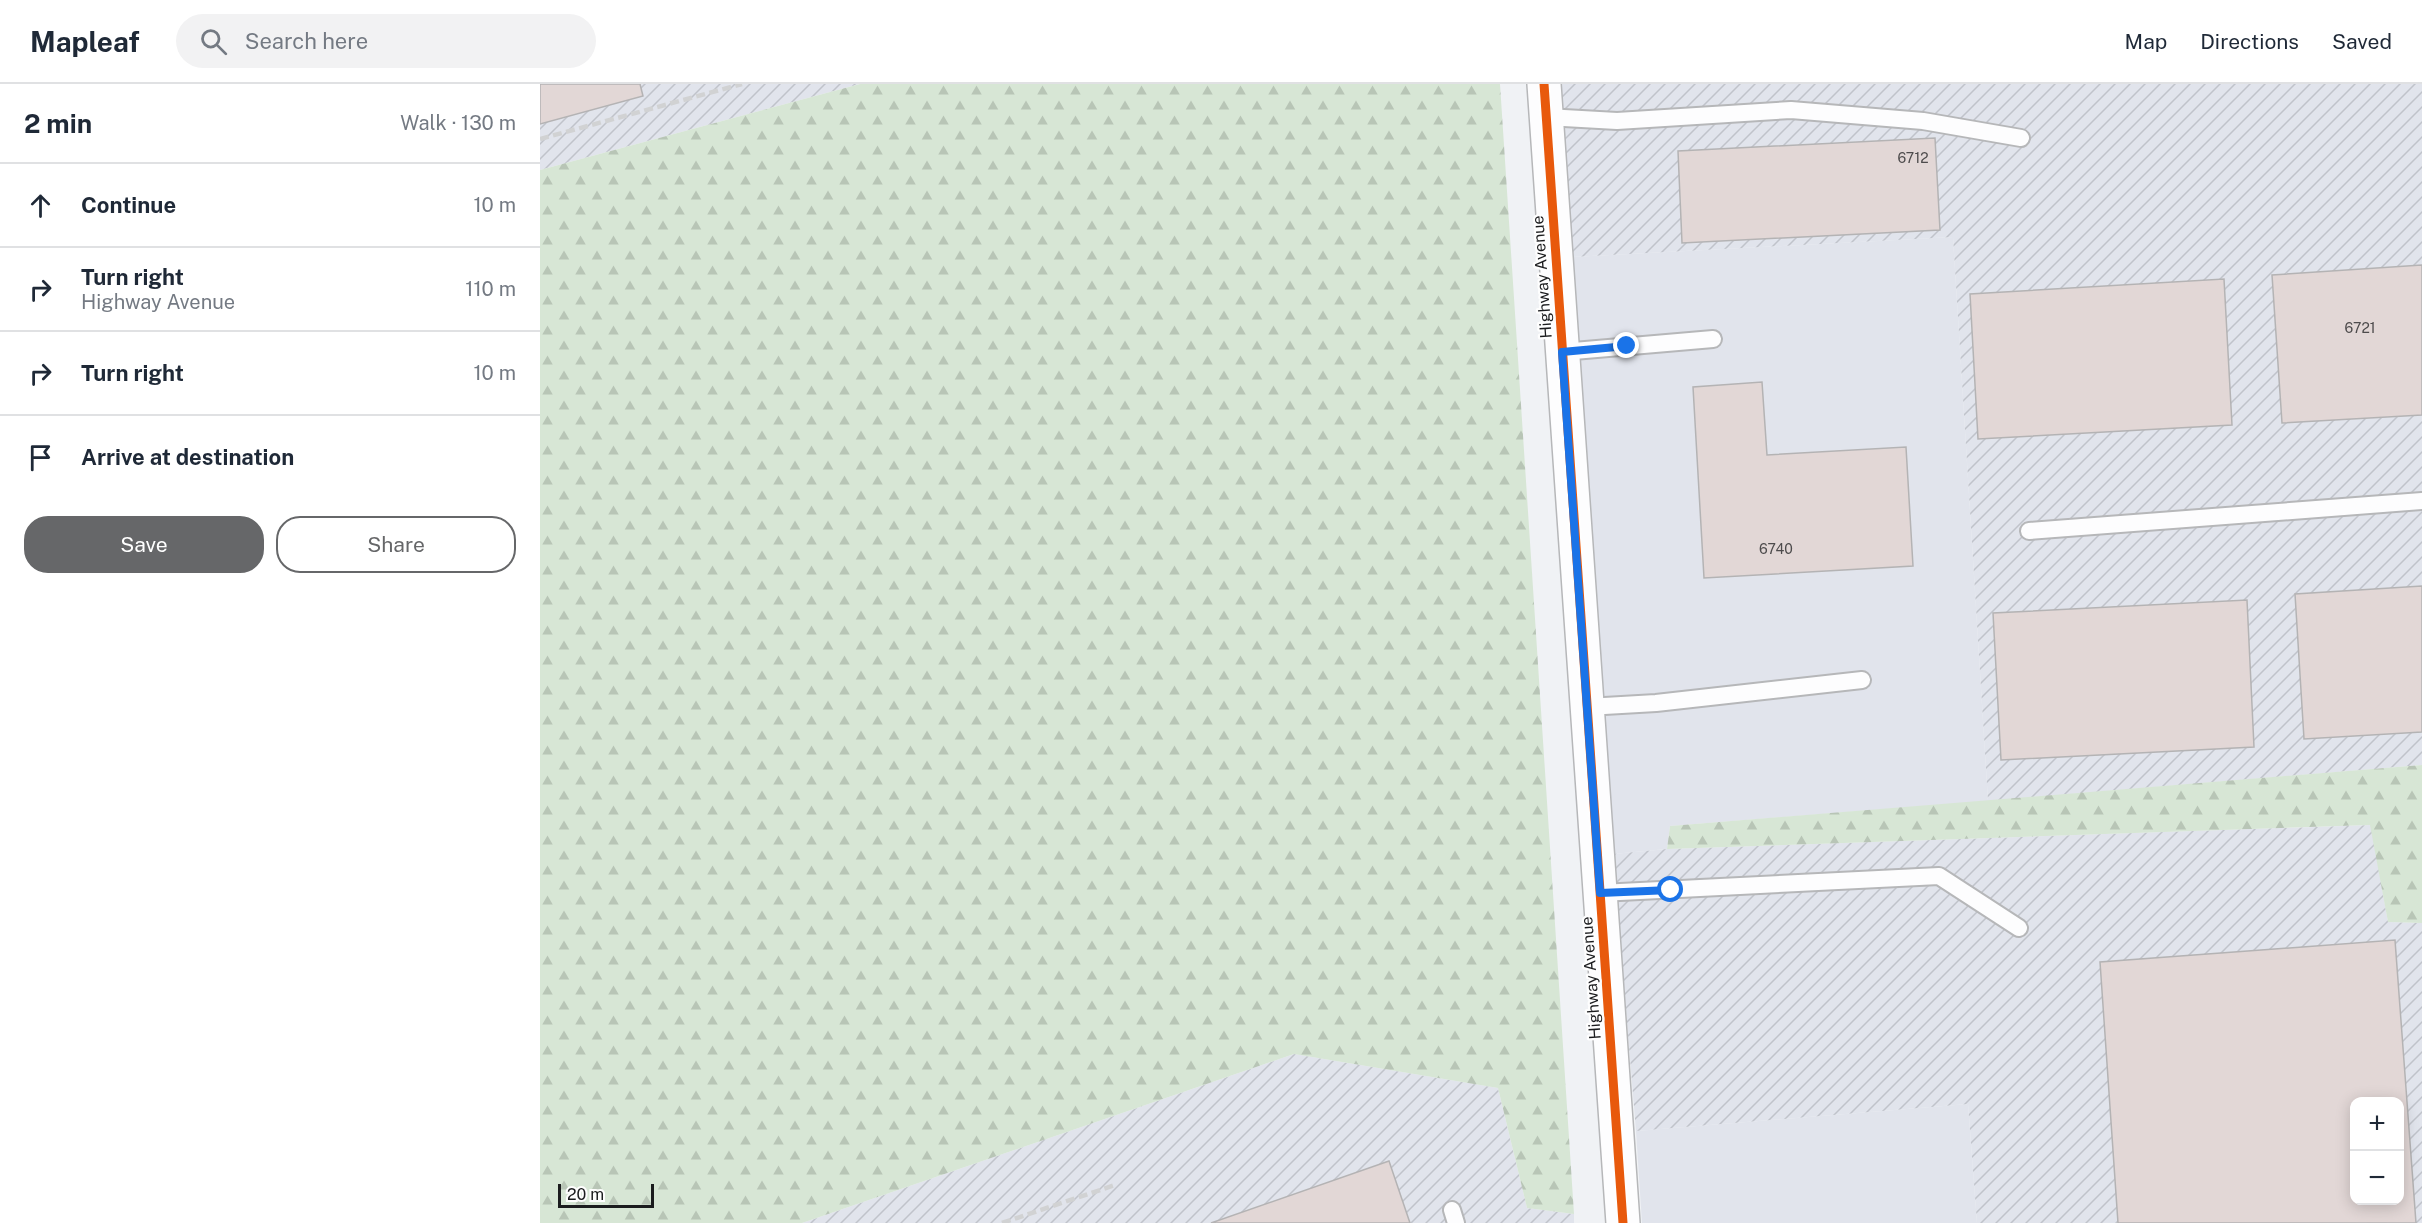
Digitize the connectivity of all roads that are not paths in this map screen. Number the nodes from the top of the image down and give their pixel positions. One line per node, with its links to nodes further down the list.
1 (1544, 84): 2 (street, Highway Avenue)
2 (1546, 117): 3 (lane); 5 (street, Highway Avenue)
3 (2021, 138)
4 (1713, 339): 5 (lane)
5 (1562, 352): 9 (street, Highway Avenue)
6 (2422, 501): 7 (lane)
7 (2029, 531)
8 (1862, 680): 9 (lane)
9 (1587, 707): 10 (street, Highway Avenue)
10 (1600, 893): 11 (lane); 12 (street, Highway Avenue)
11 (2019, 928)
12 (1623, 1223)

